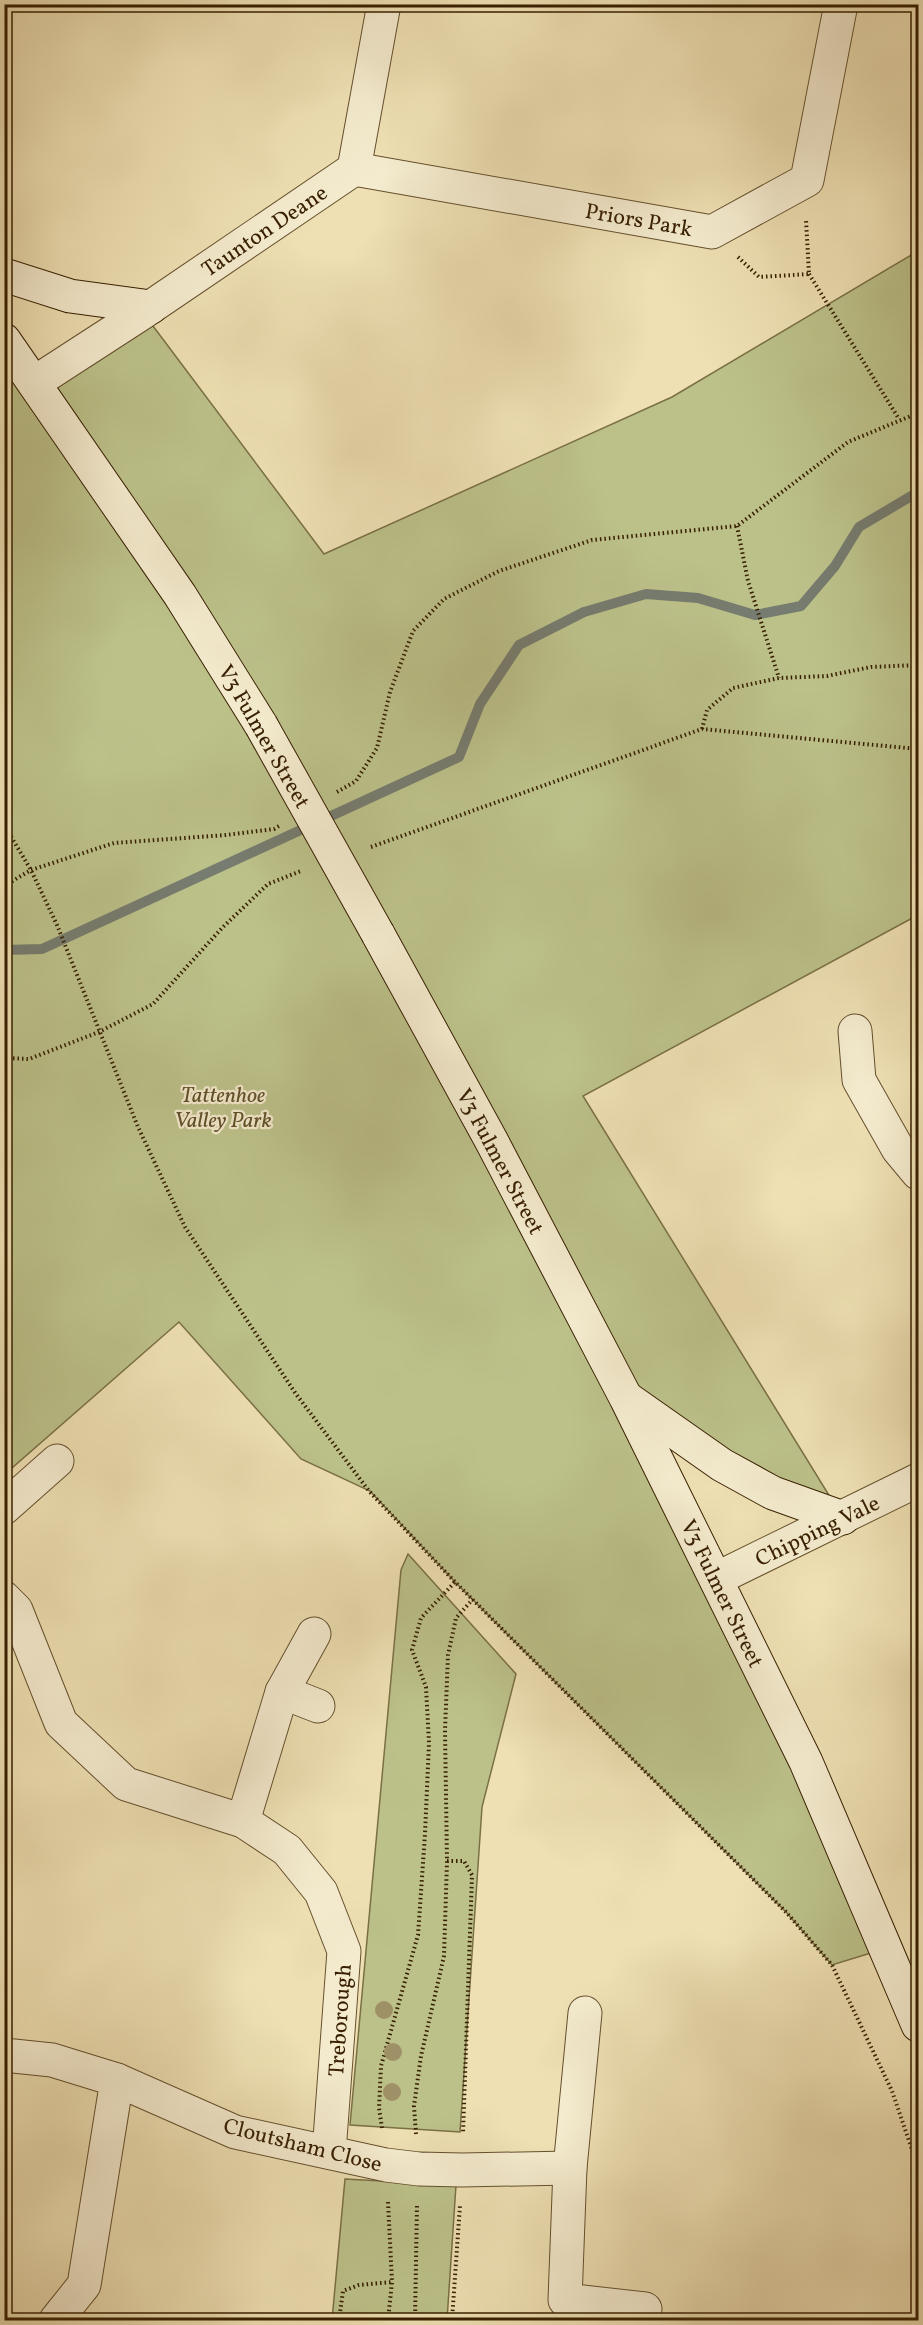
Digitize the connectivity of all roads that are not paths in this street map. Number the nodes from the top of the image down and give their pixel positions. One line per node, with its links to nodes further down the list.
1 (384, 4): 3 (street)
2 (841, 4): 3 (street, Priors Park)
3 (354, 169): 5 (street, Taunton Deane)
4 (4, 275): 5 (street)
5 (150, 308): 7 (street, Taunton Deane)
6 (5, 341): 7 (street, V3 Fulmer Street)
7 (34, 383): 10 (street, V3 Fulmer Street, bridge)
8 (855, 1031): 9 (street)
9 (918, 1173)
10 (626, 1398): 14 (street); 15 (street, V3 Fulmer Street)
11 (57, 1461): 13 (street)
12 (918, 1480): 14 (street, Chipping Vale)
13 (4, 1508)
14 (843, 1518): 15 (street, Chipping Vale)
15 (716, 1579): 22 (street, V3 Fulmer Street)
16 (4, 1598): 20 (street, Treborough)
17 (314, 1635): 18 (street)
18 (282, 1692): 19 (street); 20 (street)
19 (318, 1706)
20 (243, 1821): 25 (street, Treborough)
21 (585, 2013): 26 (street)
22 (918, 2025)
23 (4, 2055): 24 (street, Cloutsham Close)
24 (117, 2080): 25 (street, Cloutsham Close); 28 (street)
25 (329, 2152): 26 (street, Cloutsham Close)
26 (570, 2168): 27 (street)
27 (645, 2308)
28 (56, 2320)

